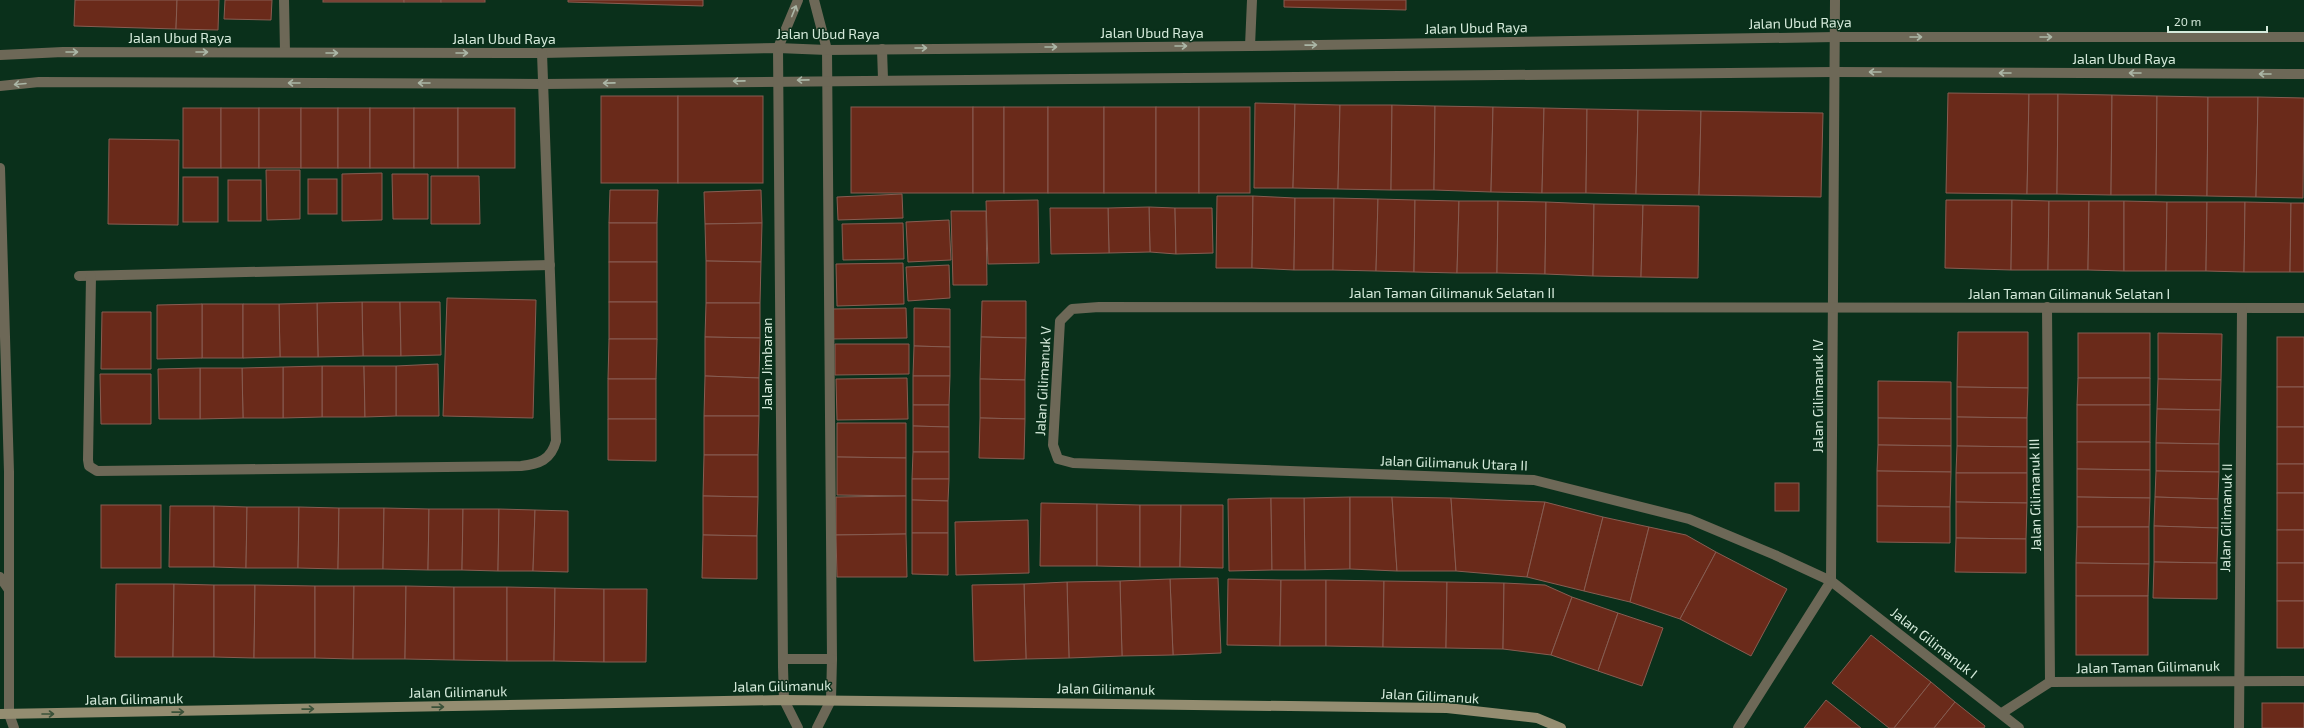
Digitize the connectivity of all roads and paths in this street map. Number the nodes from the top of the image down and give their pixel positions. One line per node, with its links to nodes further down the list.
1 (284, 0): 12 (street)
2 (798, 0): 9 (street, Jalan Jimbaran, one-way to 2)
3 (814, 0): 11 (street)
4 (1252, 0): 8 (street)
5 (1835, 0): 6 (street, Jalan Gilimanuk IV)
6 (1835, 37): 7 (street, Jalan Ubud Raya, one-way to 7); 8 (street, Jalan Ubud Raya, one-way to 6); 15 (street, Jalan Gilimanuk IV)
7 (2304, 37)
8 (1250, 46): 10 (street, Jalan Ubud Raya, one-way to 8)
9 (778, 48): 11 (street, Jalan Ubud Raya); 13 (street, Jalan Ubud Raya); 18 (street, Jalan Jimbaran)
10 (882, 49): 11 (street, Jalan Ubud Raya); 17 (street)
11 (827, 50): 19 (street)
12 (284, 52): 13 (street, Jalan Ubud Raya, one-way to 13); 14 (street, Jalan Ubud Raya, one-way to 12)
13 (542, 53): 20 (street)
14 (0, 55)
15 (1834, 72): 16 (street, Jalan Ubud Raya, one-way to 15); 17 (street, Jalan Ubud Raya); 26 (street, Jalan Gilimanuk IV)
16 (2304, 74)
17 (879, 79): 19 (street, Jalan Ubud Raya)
18 (778, 80): 19 (street, Jalan Ubud Raya, one-way to 18); 20 (street, Jalan Ubud Raya, one-way to 20); 35 (street, Jalan Jimbaran)
19 (827, 80): 36 (street)
20 (543, 84): 21 (street, Jalan Ubud Raya, one-way to 21); 23 (street)
21 (0, 86)
22 (0, 168): 34 (street)
23 (550, 265): 25 (street); 25 (street)
24 (79, 276): 25 (street)
25 (91, 276)
26 (1833, 307): 27 (street, Jalan Taman Gilimanuk Selatan I); 30 (street, Jalan Taman Gilimanuk Selatan II); 33 (street, Jalan Gilimanuk IV)
27 (2047, 307): 28 (street, Jalan Taman Gilimanuk Selatan I); 39 (street, Jalan Gilimanuk III)
28 (2242, 308): 29 (street, Jalan Taman Gilimanuk Selatan I); 37 (street, Jalan Gilimanuk II)
29 (2304, 308)
30 (1072, 309): 31 (street, Jalan Gilimanuk V)
31 (1058, 459): 33 (street, Jalan Gilimanuk Utara II)
32 (0, 577): 34 (street)
33 (1831, 582): 42 (street, Jalan Gilimanuk I); 49 (street)
34 (9, 590): 43 (street)
35 (783, 659): 36 (street); 40 (street, Jalan Jimbaran)
36 (832, 659): 41 (street)
37 (2238, 680): 38 (street, Jalan Taman Gilimanuk); 39 (street, Jalan Taman Gilimanuk); 51 (street, Jalan Gilimanuk II)
38 (2304, 681)
39 (2050, 682): 42 (street)
40 (784, 700): 41 (street, Jalan Gilimanuk); 43 (street, Jalan Gilimanuk, one-way to 40); 46 (street, Jalan Jimbaran)
41 (831, 700): 47 (street); 48 (street, Jalan Gilimanuk)
42 (2002, 713): 50 (street, Jalan Gilimanuk I)
43 (5, 714): 44 (street); 45 (street)
44 (4, 728)
45 (14, 728)
46 (798, 728)
47 (817, 728)
48 (1561, 728)
49 (1738, 728)
50 (2019, 728)
51 (2239, 728)

